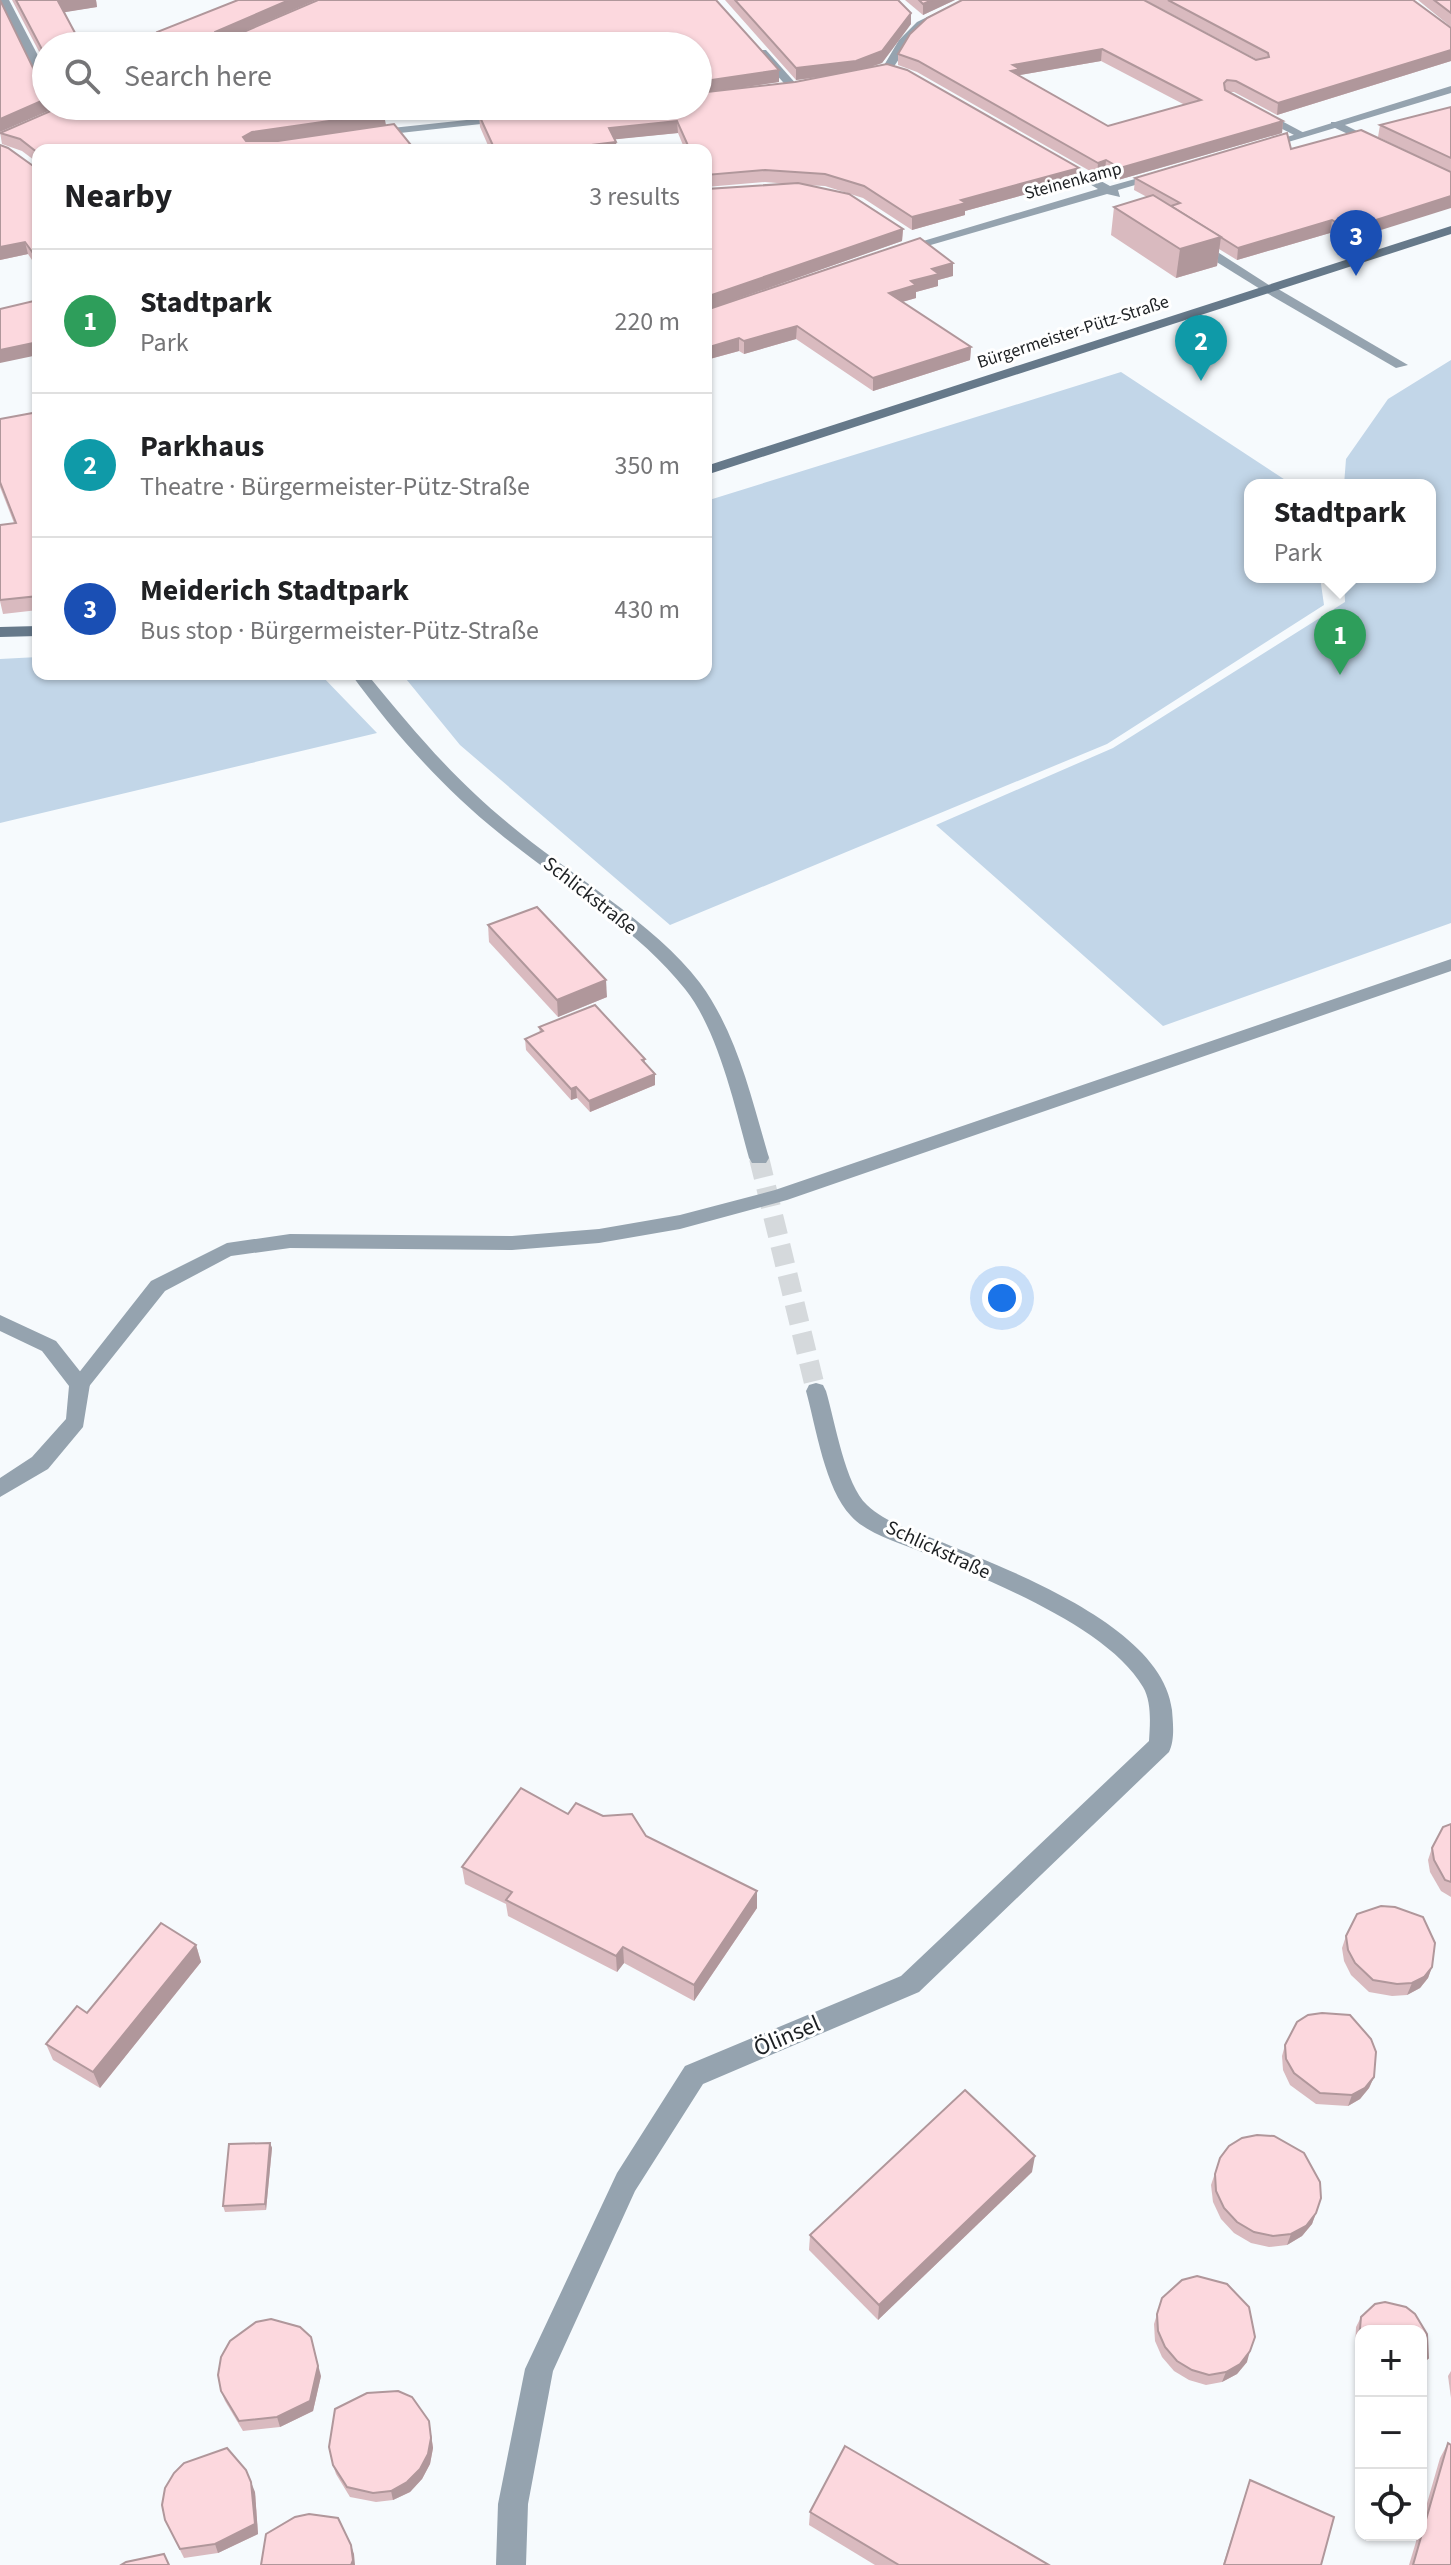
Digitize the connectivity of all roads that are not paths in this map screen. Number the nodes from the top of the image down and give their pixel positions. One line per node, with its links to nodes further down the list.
1 (4, 0): 4 (street)
2 (971, 0): 5 (street)
3 (754, 44): 7 (street)
4 (32, 55)
5 (856, 78)
6 (810, 85): 7 (street)
7 (794, 88): 9 (street)
8 (1451, 89): 12 (street)
9 (780, 90)
10 (1254, 110): 14 (street)
11 (494, 120): 13 (street)
12 (1335, 124): 14 (street); 15 (street)
13 (358, 135)
14 (1302, 135): 16 (street)
15 (1387, 148)
16 (1249, 151)
17 (1044, 153): 19 (street)
18 (1172, 173): 19 (street, Steinenkamp)
19 (1111, 191): 20 (street); 24 (street, Steinenkamp)
20 (1124, 199)
21 (1451, 230): 26 (main road, Bürgermeister-Pütz-Straße)
22 (902, 232): 24 (street)
23 (1190, 240): 26 (street)
24 (918, 243): 25 (street, Steinenkamp)
25 (889, 254)
26 (1269, 289): 27 (street); 28 (main road, Bürgermeister-Pütz-Straße)
27 (1401, 365)
28 (712, 469)
29 (32, 631): 30 (main road)
30 (0, 632)
31 (364, 680): 33 (street, Schlickstraße)
32 (1451, 965): 35 (street)
33 (759, 1158)
34 (0, 1322): 35 (street)
35 (80, 1384): 37 (street)
36 (816, 1391): 38 (street, Schlickstraße)
37 (0, 1489)
38 (1089, 1621): 39 (street, Ölinsel)
39 (511, 2565)

